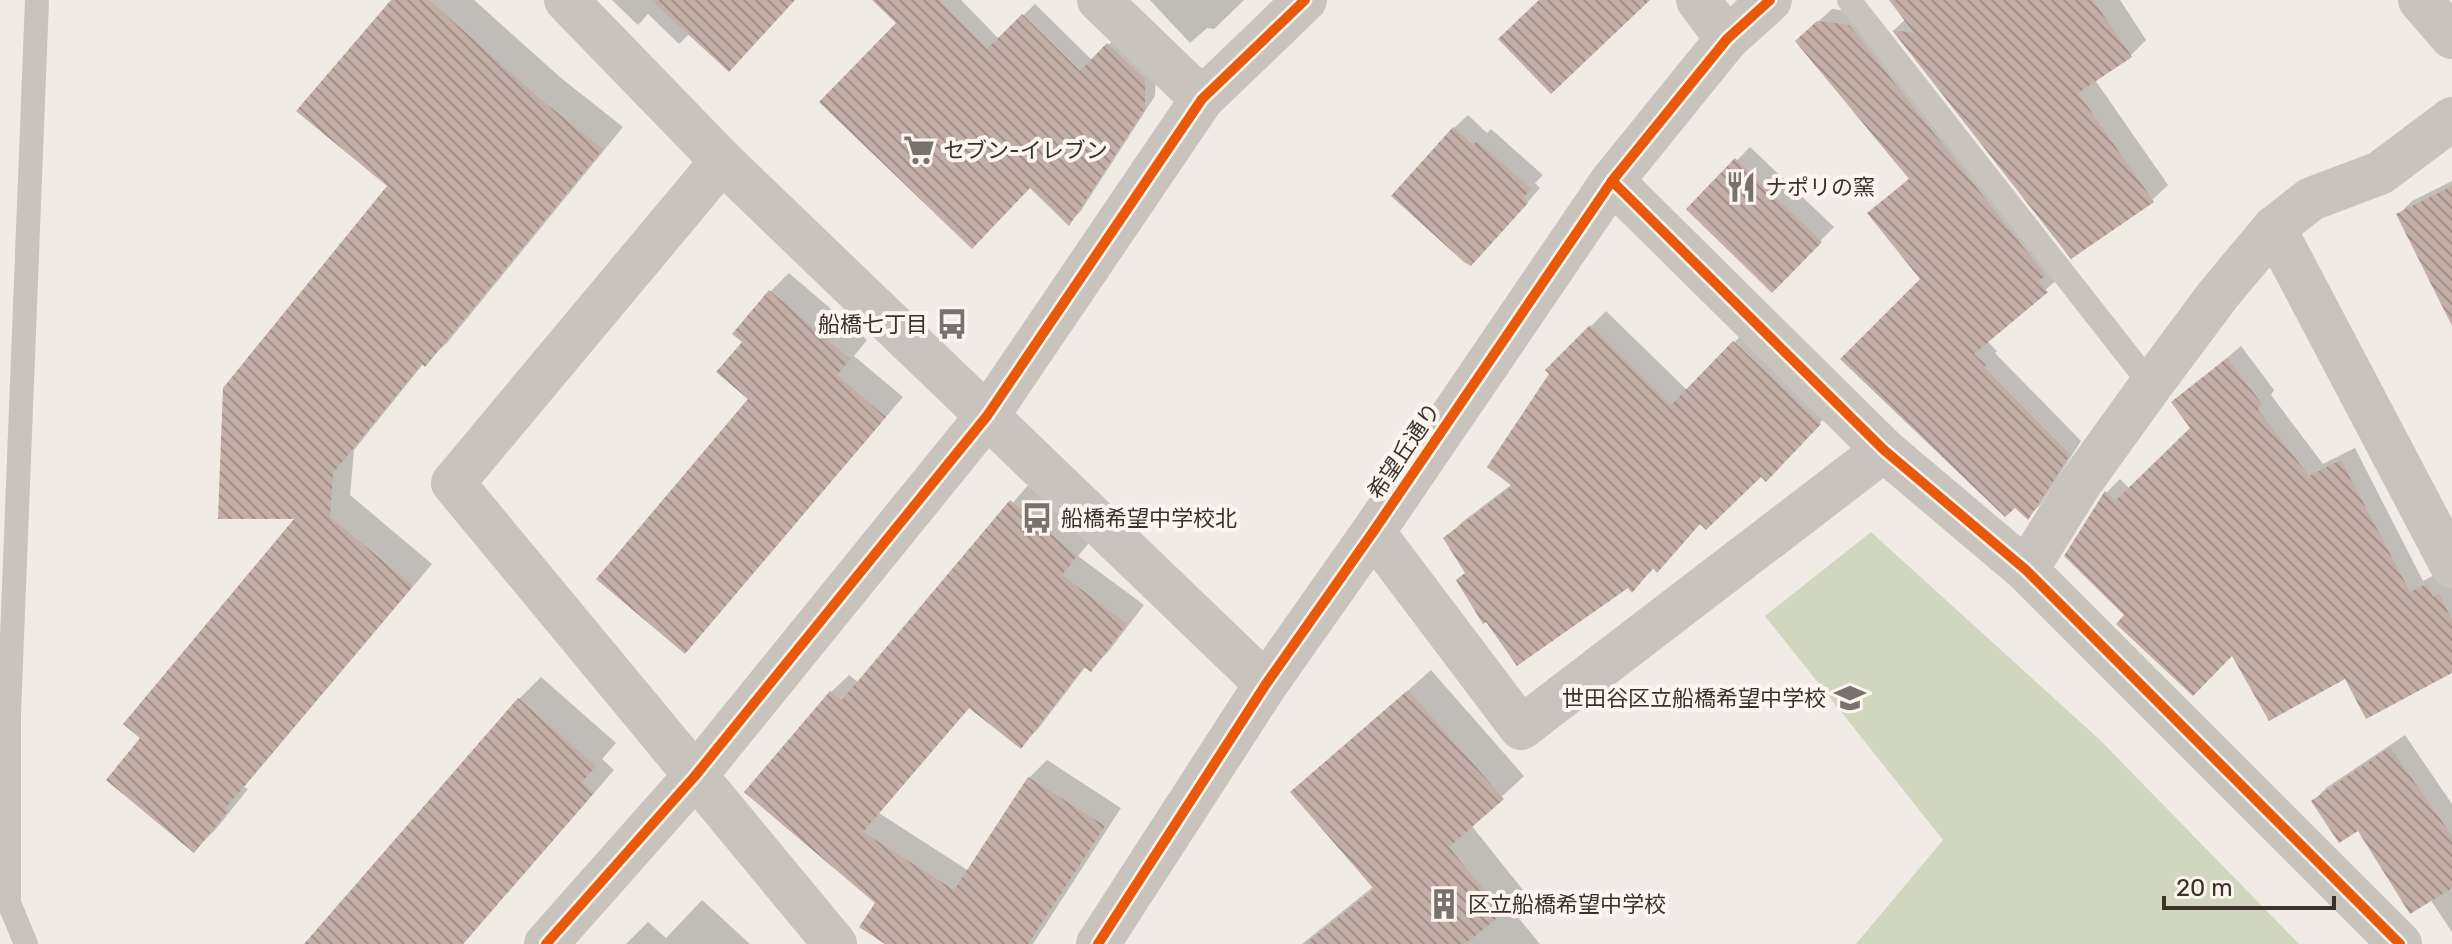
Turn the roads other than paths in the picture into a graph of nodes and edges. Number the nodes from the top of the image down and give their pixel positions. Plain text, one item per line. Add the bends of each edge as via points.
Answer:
1 (37, 0) edge
2 (566, 0) edge
3 (1099, 0) edge
4 (1305, 0) edge
5 (1698, 0) edge
6 (1770, 0) edge
7 (1849, 0) edge
8 (2420, 0) edge
9 (2452, 37) edge
10 (1727, 39) junction
11 (1202, 99) junction
12 (2452, 119) edge
13 (722, 161) junction
14 (1612, 181) junction
15 (2274, 228) junction
16 (2151, 385) junction
17 (987, 416) junction
18 (1884, 450) junction
19 (1373, 532) junction
20 (2452, 566) edge
21 (2026, 570) junction
22 (1266, 684) junction
23 (695, 776) junction
24 (26, 944) edge
25 (546, 944) edge
26 (835, 944) edge
27 (1098, 944) edge
28 (2400, 944) edge

1 - 24 lane via 9,714 9,903
2 - 13 street
3 - 11 street
4 - 11 street
5 - 10 street
6 - 10 street, 希望丘通り
7 - 16 lane
8 - 9 street
10 - 14 street, 希望丘通り
11 - 17 street
12 - 15 street via 2380,173 2311,199
13 - 17 street
13 - 23 street via 453,483
14 - 18 street
14 - 19 street, 希望丘通り
15 - 16 street
15 - 20 street
16 - 21 street
17 - 22 street
17 - 23 street
18 - 19 street via 1521,728
18 - 21 street
19 - 22 street, 希望丘通り
21 - 28 street
22 - 27 street, 希望丘通り
23 - 25 street
23 - 26 street

